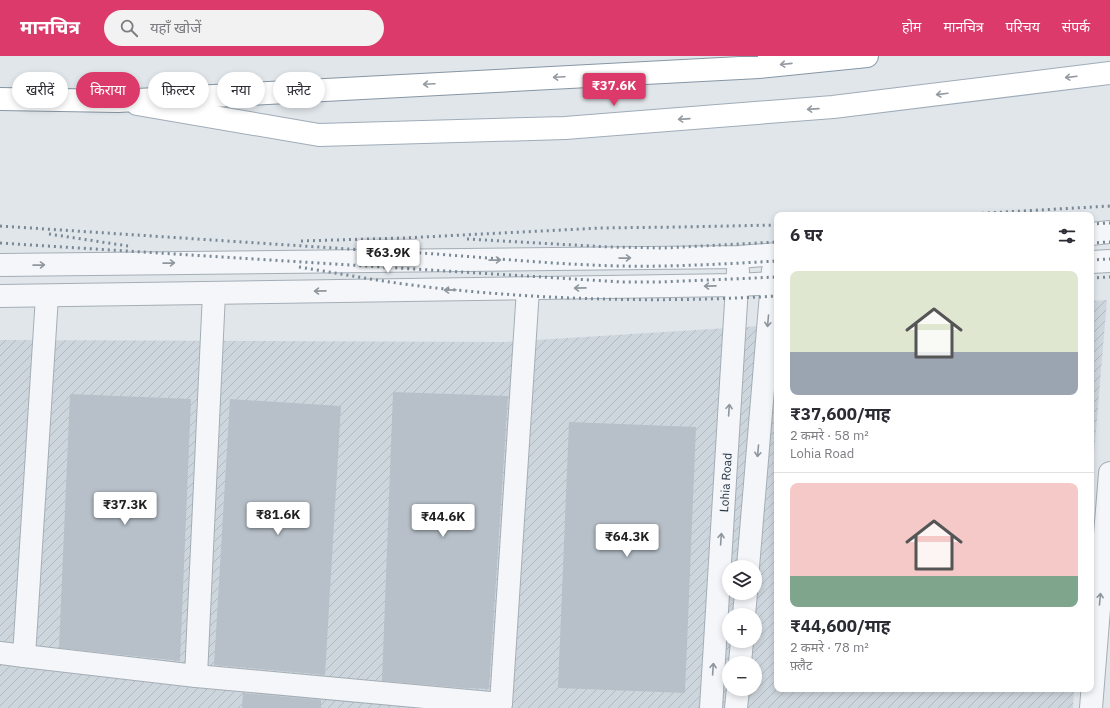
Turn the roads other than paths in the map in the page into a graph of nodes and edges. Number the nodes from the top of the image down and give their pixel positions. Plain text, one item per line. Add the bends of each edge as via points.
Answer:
1 (867, 56) edge
2 (1110, 73) edge
3 (0, 99) edge
4 (76, 100) edge
5 (140, 100) edge
6 (140, 105) edge
7 (1110, 232) edge
8 (1094, 234) edge
9 (774, 254) edge
10 (739, 257) junction
11 (1110, 260) edge
12 (1094, 262) edge
13 (0, 265) edge
14 (774, 283) edge
15 (736, 285) junction
16 (528, 288) junction
17 (214, 293) junction
18 (0, 296) edge
19 (47, 296) junction
20 (769, 419) edge
21 (1110, 473) edge
22 (749, 560) edge
23 (0, 653) edge
24 (24, 656) junction
25 (1094, 671) edge
26 (196, 676) junction
27 (1092, 692) edge
28 (737, 696) edge
29 (710, 708) edge
30 (736, 708) edge
31 (1091, 708) edge

1 -> 5 main road via 759,67
2 -> 6 main road via 833,107 565,128 319,135
3 - 4 main road
7 - 8 street
9 - 10 street
13 -> 10 street
10 - 15 street, Lohia Road
11 - 12 street
14 - 15 street
14 -> 20 street
15 -> 16 street
29 -> 15 street, Lohia Road
16 -> 17 street
16 - 26 street via 501,704
17 - 19 street
17 - 26 street
18 - 19 street
19 - 24 street
20 -> 22 street
25 -> 21 street
23 - 24 street
24 - 26 street
31 -> 27 street
28 - 30 street

